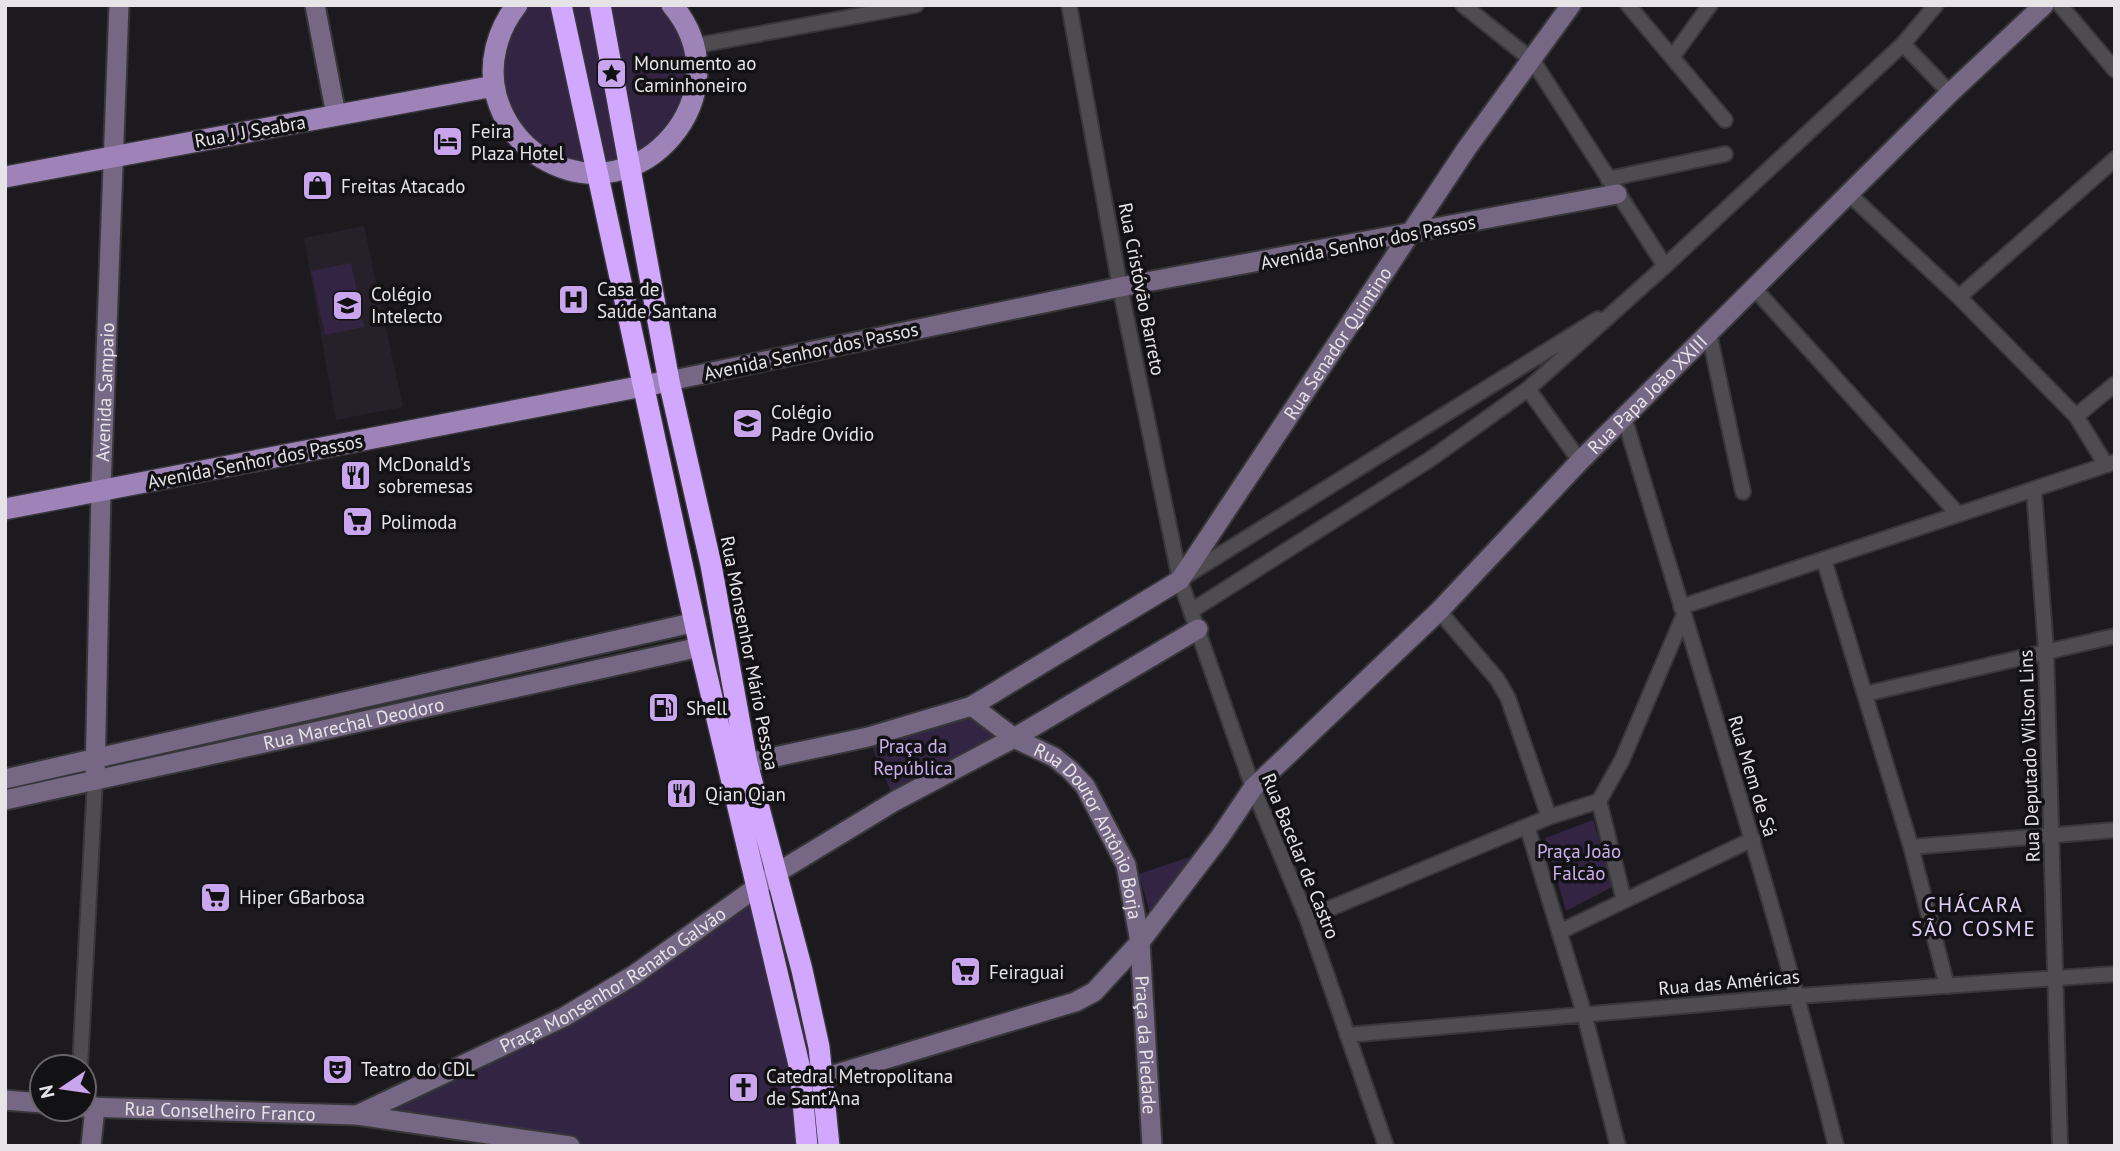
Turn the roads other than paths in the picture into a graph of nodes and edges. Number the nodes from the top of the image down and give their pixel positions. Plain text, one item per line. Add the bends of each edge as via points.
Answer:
1 (119, 5) edge
2 (315, 5) edge
3 (517, 5) edge
4 (561, 5) edge
5 (600, 5) edge
6 (672, 5) edge
7 (916, 5) edge
8 (1069, 5) edge
9 (1462, 5) edge
10 (1571, 5) edge
11 (1628, 5) edge
12 (1710, 5) edge
13 (1936, 5) edge
14 (2044, 5) edge
15 (2060, 5) edge
16 (864, 10) edge
17 (1903, 44) junction
18 (694, 46) junction
19 (1673, 56) junction
20 (1533, 61) junction
21 (2115, 70) edge
22 (494, 86) junction
23 (1950, 93) junction
24 (336, 115) junction
25 (1725, 120) dead end
26 (1724, 154) dead end
27 (112, 156) junction
28 (2115, 159) edge
29 (628, 168) junction
30 (597, 173) junction
31 (5, 177) edge
32 (1613, 186) junction
33 (1849, 194) junction
34 (1412, 234) junction
35 (1665, 266) junction
36 (1120, 287) junction
37 (1754, 288) junction
38 (1959, 297) junction
39 (1627, 301) junction
40 (1709, 333) junction
41 (669, 381) junction
42 (2115, 384) edge
43 (645, 386) junction
44 (1528, 388) junction
45 (2076, 415) junction
46 (1625, 420) junction
47 (1580, 461) junction
48 (2110, 464) edge
49 (101, 489) junction
50 (2034, 491) junction
51 (1743, 492) dead end
52 (5, 509) edge
53 (1957, 513) junction
54 (679, 537) junction
55 (1824, 560) junction
56 (1180, 580) junction
57 (1439, 611) junction
58 (1682, 612) junction
59 (1194, 620) junction
60 (696, 622) junction
61 (2115, 636) edge
62 (701, 647) junction
63 (2046, 650) junction
64 (1865, 694) junction
65 (972, 706) junction
66 (1014, 738) junction
67 (98, 759) junction
68 (747, 763) junction
69 (5, 779) edge
70 (96, 780) junction
71 (1253, 788) junction
72 (5, 800) edge
73 (1599, 801) junction
74 (1549, 817) junction
75 (1527, 826) junction
76 (2115, 830) edge
77 (2051, 835) junction
78 (1753, 839) junction
79 (1911, 847) junction
80 (775, 874) junction
81 (756, 890) junction
82 (1624, 900) junction
83 (1307, 918) junction
84 (1559, 932) junction
85 (1140, 942) junction
86 (2115, 974) edge
87 (2055, 979) junction
88 (1947, 986) junction
89 (1798, 996) junction
90 (1584, 1013) junction
91 (1348, 1035) junction
92 (81, 1053) edge
93 (823, 1078) junction
94 (5, 1100) edge
95 (28, 1102) edge
96 (98, 1107) edge
97 (357, 1115) junction
98 (90, 1123) edge
99 (91, 1146) edge
100 (570, 1146) edge
101 (807, 1146) edge
102 (829, 1146) edge
103 (1152, 1146) edge
104 (1386, 1146) edge
105 (1618, 1146) edge
106 (1836, 1146) edge
107 (2060, 1146) edge

1 - 27 street, Avenida Sampaio
2 - 24 street
3 - 22 main road via 499,37 493,61
4 - 30 highway
5 - 29 highway, Rua Monsenhor Mário Pessoa
6 - 18 main road
7 - 16 street
8 - 36 street, Rua Cristóvão Barreto
9 - 20 street
10 - 20 street, Rua Senador Quintino
11 - 19 street
12 - 19 street
13 - 17 street
14 - 23 street, Rua Papa João XXIII
15 - 21 street
16 - 18 street
17 - 23 street
17 - 35 street
18 - 29 main road via 697,70 687,115 660,150
19 - 25 street
20 - 32 street
20 - 34 street, Rua Senador Quintino via 1467,148
22 - 24 main road, Rua J J Seabra
22 - 30 main road via 508,124 534,152 572,171
23 - 33 street, Rua Papa João XXIII
24 - 27 main road, Rua J J Seabra
26 - 32 street
27 - 31 main road, Rua J J Seabra
27 - 49 street, Avenida Sampaio
28 - 38 street
29 - 30 main road
29 - 41 highway, Rua Monsenhor Mário Pessoa
30 - 43 highway
32 - 34 street, Avenida Senhor dos Passos
32 - 35 street
33 - 37 street, Rua Papa João XXIII
33 - 38 street
34 - 36 street, Avenida Senhor dos Passos
34 - 56 street, Rua Senador Quintino
35 - 39 street
36 - 41 street, Avenida Senhor dos Passos
36 - 56 street, Rua Cristóvão Barreto
37 - 40 street, Rua Papa João XXIII
37 - 53 street
38 - 45 street
39 - 44 street
39 - 56 street
40 - 46 street, Rua Papa João XXIII
40 - 51 street
41 - 43 main road, Avenida Senhor dos Passos
41 - 68 highway, Rua Monsenhor Mário Pessoa via 711,565
42 - 45 street
43 - 49 main road, Avenida Senhor dos Passos
43 - 54 highway
44 - 47 street
44 - 59 street
45 - 48 street
46 - 47 street, Rua Papa João XXIII
46 - 58 street, Rua Mem de Sá
47 - 57 street, Rua Papa João XXIII
48 - 50 street
49 - 52 main road, Avenida Senhor dos Passos
49 - 67 street, Avenida Sampaio
50 - 53 street
50 - 63 street, Rua Deputado Wilson Lins
53 - 55 street
54 - 60 highway
54 - 68 highway via 696,570 729,727
55 - 58 street
55 - 64 street
56 - 59 street, Rua Bacelar de Castro
56 - 65 street
57 - 71 street, Rua Papa João XXIII
57 - 74 street via 1508,698
58 - 73 street via 1622,760
58 - 78 street, Rua Mem de Sá
59 - 66 street
59 - 71 street, Rua Bacelar de Castro
60 - 62 highway
60 - 67 street, Rua Marechal Deodoro
61 - 63 street
62 - 70 street, Rua Marechal Deodoro
62 - 81 highway
63 - 64 street
63 - 77 street, Rua Deputado Wilson Lins
64 - 79 street
65 - 66 street, Rua Doutor Antônio Borja
65 - 68 street via 868,737
66 - 80 street via 895,801
66 - 85 street, Rua Doutor Antônio Borja via 1054,757 1085,786 1126,865
67 - 69 street, Rua Marechal Deodoro
67 - 70 street, Avenida Sampaio
68 - 80 highway, Rua Monsenhor Mário Pessoa
70 - 72 street, Rua Marechal Deodoro
70 - 92 street
71 - 83 street, Rua Bacelar de Castro
71 - 85 street, Rua Papa João XXIII
73 - 74 street
73 - 82 street
74 - 75 street
75 - 83 street
75 - 84 street
76 - 77 street
77 - 79 street
77 - 87 street, Rua Deputado Wilson Lins
78 - 82 street
78 - 89 street, Rua Mem de Sá
79 - 88 street
80 - 81 street
80 - 93 highway, Rua Monsenhor Mário Pessoa via 802,970
81 - 97 street, Praça Monsenhor Renato Galvão via 634,975 564,1017
81 - 101 highway via 800,1069
82 - 84 street
83 - 91 street, Rua Bacelar de Castro
84 - 90 street
85 - 93 street, Rua Papa João XXIII via 1085,999
85 - 103 street, Praça da Piedade
86 - 87 street, Rua das Américas
87 - 88 street, Rua das Américas
87 - 107 street, Rua Deputado Wilson Lins
88 - 89 street, Rua das Américas
89 - 90 street, Rua das Américas
89 - 106 street, Rua Mem de Sá
90 - 91 street, Rua das Américas
90 - 105 street
91 - 104 street, Rua Bacelar de Castro
93 - 102 highway, Rua Monsenhor Mário Pessoa
94 - 95 street
96 - 97 street, Rua Conselheiro Franco
97 - 100 street
98 - 99 street

